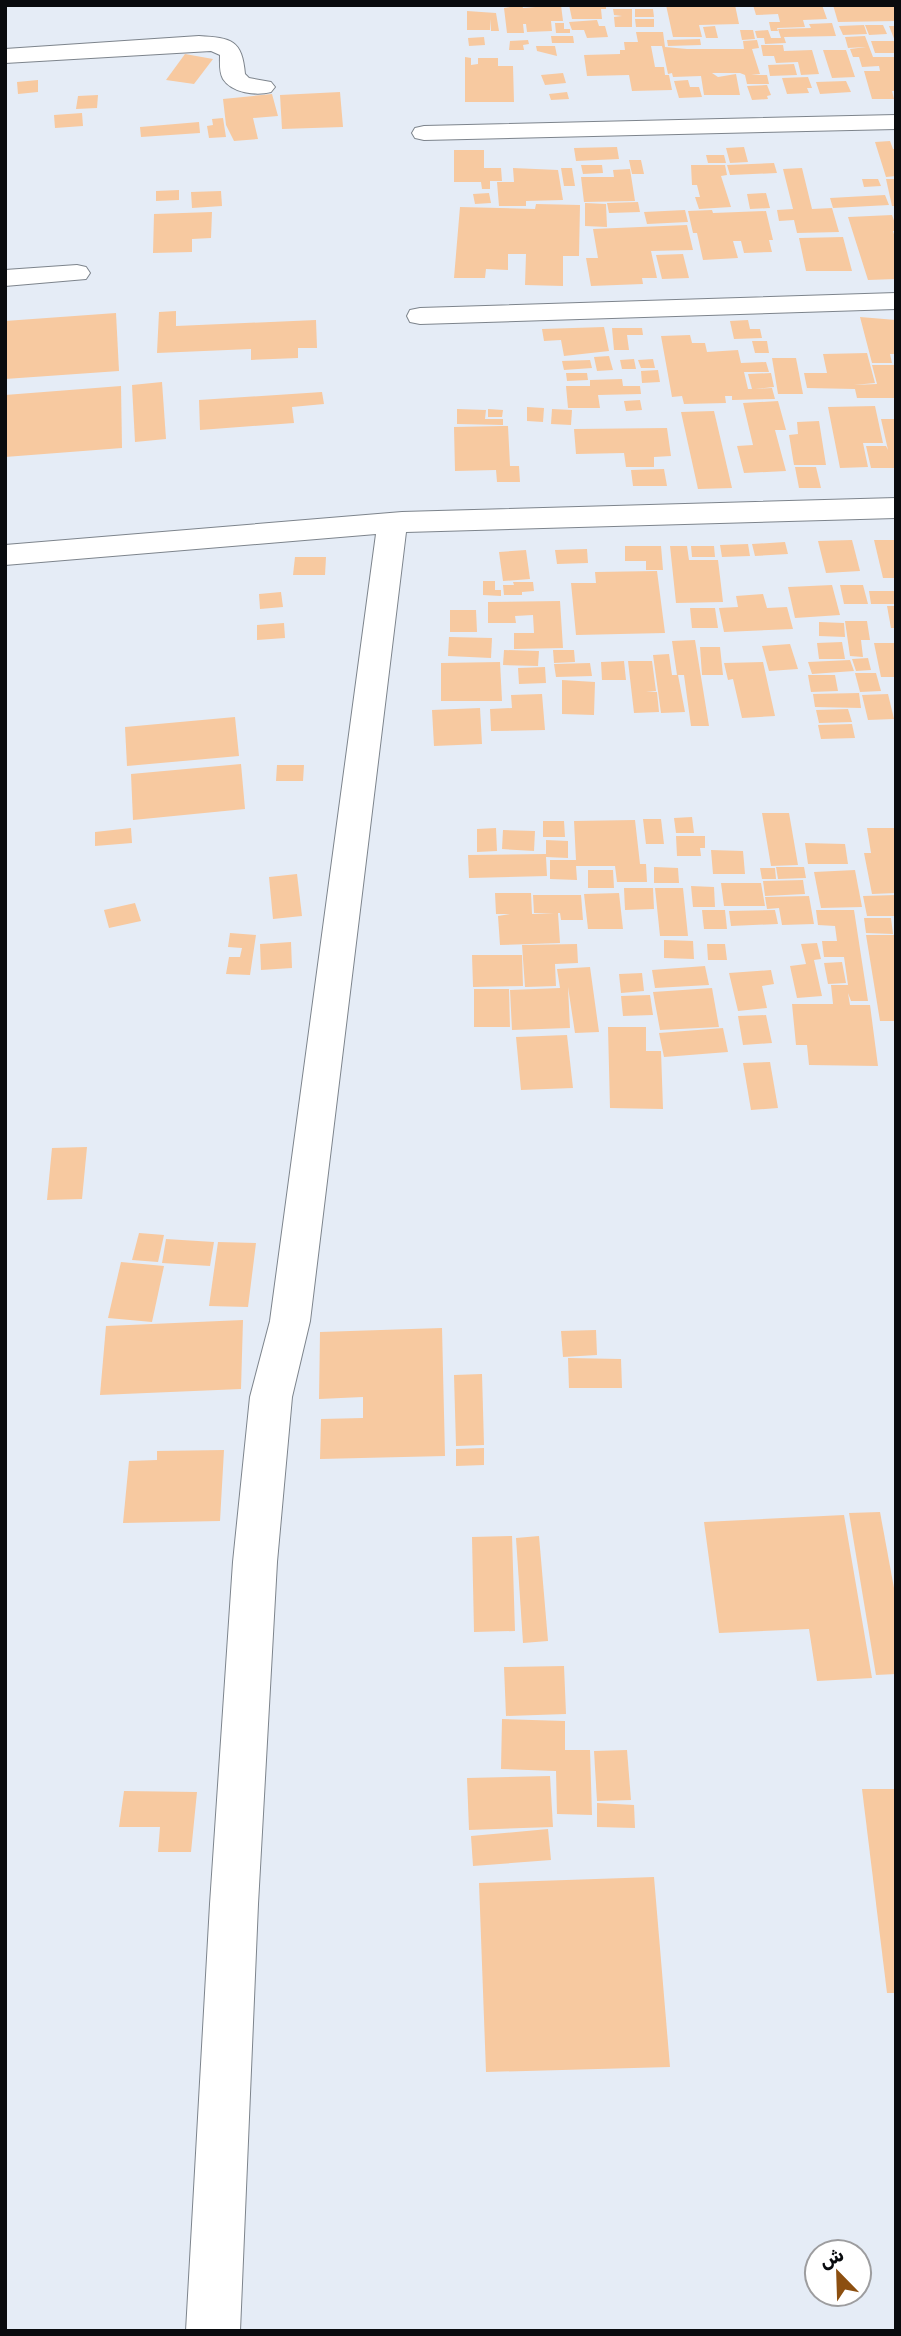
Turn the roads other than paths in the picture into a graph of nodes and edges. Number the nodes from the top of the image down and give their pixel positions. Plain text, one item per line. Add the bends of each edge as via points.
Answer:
1 (5, 56) edge
2 (263, 87) dead end
3 (896, 122) edge
4 (424, 133) dead end
5 (77, 273) dead end
6 (5, 278) edge
7 (896, 301) edge
8 (421, 316) dead end
9 (896, 508) edge
10 (392, 523) junction
11 (5, 555) edge
12 (213, 2331) edge

1 - 2 street via 216,44 231,52 233,76 242,84
3 - 4 street
5 - 6 street
7 - 8 street
9 - 10 street
10 - 11 street
10 - 12 street via 290,1321 269,1411 237,1849

